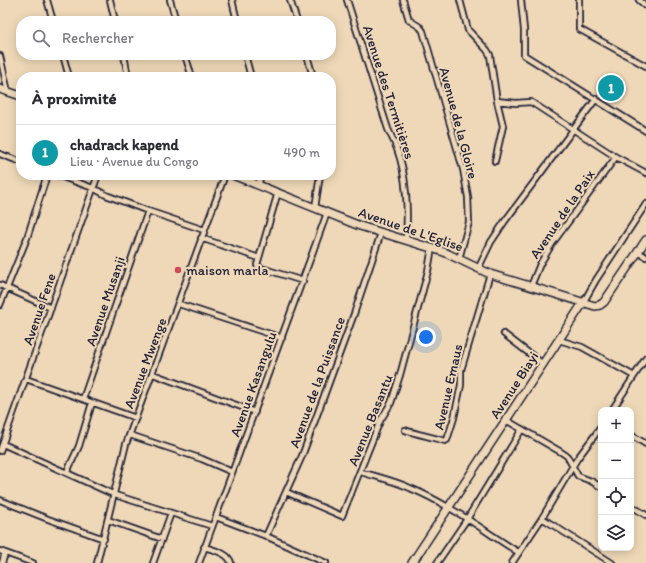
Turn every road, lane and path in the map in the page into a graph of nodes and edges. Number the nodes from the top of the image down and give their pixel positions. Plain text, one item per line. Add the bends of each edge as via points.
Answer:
1 (47, 0) edge
2 (110, 0) edge
3 (170, 0) edge
4 (232, 0) edge
5 (290, 0) edge
6 (347, 0) edge
7 (403, 0) edge
8 (460, 0) edge
9 (521, 0) edge
10 (579, 0) edge
11 (639, 0) edge
12 (646, 6) edge
13 (52, 16) edge
14 (114, 16) edge
15 (175, 16) edge
16 (236, 16) edge
17 (295, 16) edge
18 (0, 56) edge
19 (64, 60) edge
20 (125, 60) edge
21 (187, 60) edge
22 (246, 60) edge
23 (308, 60) edge
24 (646, 66) edge
25 (68, 72) edge
26 (127, 72) edge
27 (190, 72) edge
28 (250, 72) edge
29 (312, 72) edge
30 (0, 89) edge
31 (8, 92) junction
32 (16, 94) edge
33 (596, 99) junction
34 (497, 101) junction
35 (573, 130) junction
36 (646, 132) edge
37 (0, 154) edge
38 (616, 157) junction
39 (16, 160) edge
40 (496, 161) dead end
41 (646, 173) edge
42 (45, 180) edge
43 (71, 180) edge
44 (96, 180) edge
45 (223, 180) edge
46 (246, 180) edge
47 (260, 180) edge
48 (319, 180) edge
49 (259, 185) junction
50 (93, 188) junction
51 (278, 192) junction
52 (646, 204) edge
53 (315, 208) junction
54 (148, 211) junction
55 (327, 213) junction
56 (204, 230) junction
57 (381, 233) junction
58 (201, 238) junction
59 (406, 240) junction
60 (646, 240) edge
61 (432, 247) junction
62 (638, 252) junction
63 (646, 257) edge
64 (259, 258) junction
65 (459, 259) junction
66 (478, 269) junction
67 (490, 274) junction
68 (303, 281) junction
69 (0, 285) edge
70 (530, 286) junction
71 (8, 288) junction
72 (583, 303) junction
73 (179, 304) junction
74 (0, 305) edge
75 (51, 308) junction
76 (504, 334) dead end
77 (282, 338) junction
78 (559, 340) junction
79 (646, 358) edge
80 (543, 364) junction
81 (644, 367) edge
82 (153, 374) junction
83 (634, 376) junction
84 (26, 379) junction
85 (83, 399) junction
86 (92, 403) junction
87 (614, 407) edge
88 (255, 412) junction
89 (136, 418) junction
90 (506, 420) junction
91 (522, 429) junction
92 (405, 430) dead end
93 (598, 431) edge
94 (130, 435) junction
95 (634, 436) edge
96 (3, 444) junction
97 (646, 444) edge
98 (0, 450) edge
99 (572, 466) junction
100 (67, 472) junction
101 (232, 472) junction
102 (361, 472) junction
103 (598, 486) edge
104 (286, 492) junction
105 (115, 495) junction
106 (0, 500) edge
107 (449, 507) junction
108 (634, 508) edge
109 (171, 513) junction
110 (646, 516) edge
111 (216, 517) junction
112 (542, 518) junction
113 (467, 519) junction
114 (108, 520) junction
115 (212, 526) junction
116 (266, 536) junction
117 (104, 539) junction
118 (162, 539) junction
119 (204, 547) junction
120 (0, 551) edge
121 (518, 552) junction
122 (5, 553) junction
123 (2, 563) edge
124 (33, 563) edge
125 (97, 563) edge
126 (153, 563) edge
127 (199, 563) edge
128 (231, 563) edge
129 (326, 563) edge
130 (412, 563) edge
131 (437, 563) edge
132 (512, 563) edge
133 (612, 563) edge

1 - 13 street
2 - 14 street
3 - 15 street
4 - 16 street
5 - 17 street
6 - 59 street, Avenue des Termitières via 401,164 408,218
7 - 65 street, Avenue de la Gloire via 409,20 423,31 463,169 469,222
8 - 34 street via 468,30 490,55
9 - 33 street via 524,55
10 - 24 street via 579,29
11 - 12 street
18 - 31 street
19 - 25 street
20 - 26 street
21 - 27 street
22 - 28 street
23 - 29 street
30 - 31 street
31 - 32 street
33 - 35 street
33 - 36 street
34 - 35 street via 531,102
34 - 40 street via 503,126
35 - 38 street
35 - 66 street via 505,221
37 - 39 street
38 - 41 street
38 - 70 street, Avenue de la Paix via 552,244
42 - 71 street
43 - 50 street
44 - 50 street, Avenue Fene
45 - 56 street, Avenue Mwenge
46 - 49 street, Avenue de L'Eglise
47 - 49 street
48 - 53 street
49 - 51 street, Avenue de L'Eglise
50 - 54 street
50 - 75 street, Avenue Fene
51 - 53 street, Avenue de L'Eglise
51 - 64 street
52 - 72 street
53 - 55 street, Avenue de L'Eglise
54 - 56 street
54 - 85 street, Avenue Musanji
55 - 57 street, Avenue de L'Eglise
55 - 68 street, Avenue Kasangulu
56 - 58 street, Avenue Mwenge
57 - 59 street, Avenue de L'Eglise
57 - 104 street, Avenue de la Puissance via 302,456
58 - 64 street
58 - 73 street, Avenue Mwenge
59 - 61 street, Avenue de L'Eglise
60 - 62 street
61 - 65 street, Avenue de L'Eglise
61 - 102 street, Avenue Basantu via 400,375 391,403 380,421
62 - 63 street
62 - 72 street via 602,304 595,306
64 - 68 street via 258,267
65 - 66 street, Avenue de L'Eglise
66 - 67 street, Avenue de L'Eglise
67 - 70 street, Avenue de L'Eglise
67 - 92 street, Avenue Emaus via 461,370 461,385 447,440
68 - 77 street, Avenue Kasangulu
69 - 71 street
70 - 72 street, Avenue de L'Eglise
71 - 74 street
71 - 75 street
72 - 78 street, Avenue Biayi
73 - 77 street
73 - 82 street, Avenue Mwenge
75 - 84 street, Avenue Fene
76 - 80 street
77 - 88 street, Avenue Kasangulu
78 - 80 street, Avenue Biayi
78 - 83 street via 582,347
79 - 81 street
80 - 90 street, Avenue Biayi
81 - 83 street
82 - 88 street
82 - 89 street, Avenue Mwenge
83 - 87 street
84 - 85 street
84 - 96 street, Avenue Fene
85 - 86 street
86 - 89 street
86 - 100 street via 79,446
88 - 101 street, Avenue Kasangulu
89 - 94 street, Avenue Mwenge
90 - 91 street
90 - 107 street, Avenue Biayi
91 - 99 street via 567,456
91 - 113 street
93 - 99 street
94 - 101 street
94 - 105 street, Avenue Mwenge
95 - 97 street
96 - 98 street, Avenue Fene
96 - 100 street
99 - 103 street via 578,476
99 - 112 street
100 - 105 street
101 - 111 street, Avenue Kasangulu
102 - 104 street, Avenue Basantu via 342,517
102 - 107 street via 409,487
104 - 116 street, Avenue de la Puissance
105 - 109 street
105 - 114 street, Avenue Mwenge
106 - 117 street
107 - 113 street
107 - 130 street, Avenue Biayi
108 - 110 street
109 - 115 street
109 - 118 street
111 - 115 street, Avenue Kasangulu
111 - 116 street
112 - 121 street
112 - 133 street
113 - 121 street
113 - 131 street
114 - 117 street, Avenue Mwenge
114 - 118 street
115 - 119 street, Avenue Kasangulu
116 - 129 street
117 - 125 street, Avenue Mwenge
118 - 126 street
119 - 127 street, Avenue Kasangulu
119 - 128 street via 230,558
120 - 122 street
121 - 132 street
122 - 123 street
122 - 124 street

